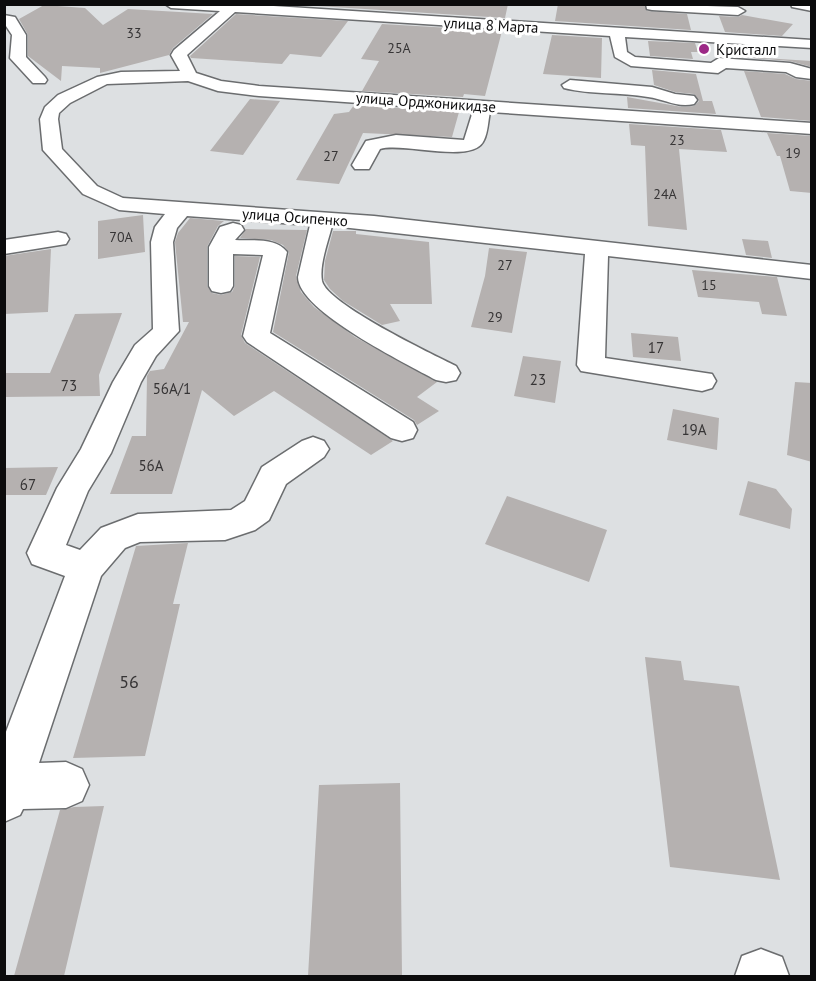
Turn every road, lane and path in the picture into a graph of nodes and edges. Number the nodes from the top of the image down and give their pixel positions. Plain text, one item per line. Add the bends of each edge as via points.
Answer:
1 (171, 4) edge
2 (797, 4) edge
3 (652, 5) edge
4 (234, 6) edge
5 (812, 7) edge
6 (738, 11) dead end
7 (4, 19) edge
8 (617, 32) junction
9 (656, 34) junction
10 (717, 38) junction
11 (12, 40) edge
12 (778, 42) junction
13 (812, 44) edge
14 (718, 66) junction
15 (790, 68) junction
16 (812, 74) edge
17 (190, 76) junction
18 (39, 80) dead end
19 (570, 85) dead end
20 (688, 100) junction
21 (483, 105) junction
22 (51, 111) joint
23 (689, 120) junction
24 (812, 129) edge
25 (362, 165) dead end
26 (181, 209) junction
27 (251, 214) junction
28 (323, 219) junction
29 (58, 239) dead end
30 (4, 247) edge
31 (221, 247) junction
32 (597, 248) junction
33 (812, 272) edge
34 (221, 286) dead end
35 (446, 373) dead end
36 (702, 381) dead end
37 (402, 430) dead end
38 (313, 449) dead end
39 (86, 568) junction
40 (66, 785) dead end
41 (7, 793) edge

1 - 4 street, улица 8 Марта
2 - 5 street
3 - 6 street
3 - 9 street
4 - 8 street, улица 8 Марта via 410,24
4 - 17 street via 182,50 179,55
7 - 11 street via 19,34
8 - 9 street, улица 8 Марта
8 - 14 street via 613,50 631,61
9 - 10 street, улица 8 Марта
10 - 12 street, улица 8 Марта
10 - 14 street
11 - 18 street via 18,58
12 - 13 street, улица 8 Марта
12 - 15 street
14 - 15 street
14 - 20 street via 714,81
15 - 16 street
17 - 21 street, улица Орджоникидзе via 218,86 259,91
17 - 22 street, улица Орджоникидзе via 112,77 77,92
19 - 20 street via 652,92
20 - 23 street via 685,105
21 - 23 street, улица Орджоникидзе
21 - 25 street via 475,140 470,145 378,142
22 - 26 street, улица Осипенко via 53,150 90,190 119,204
23 - 24 street, улица Орджоникидзе
26 - 27 street, улица Осипенко
26 - 39 street via 166,227 162,242 166,331 145,351 127,382 45,553
27 - 28 street, улица Осипенко
27 - 31 street via 245,226 228,232
28 - 32 street, улица Осипенко
28 - 35 street via 309,281 314,292 368,332
29 - 30 street
31 - 34 street
31 - 37 street via 268,248 275,252 255,336
32 - 33 street, улица Осипенко
32 - 36 street via 591,365
38 - 39 street via 273,476 257,510 243,520 225,526 138,528 113,538
39 - 41 street
40 - 41 street

